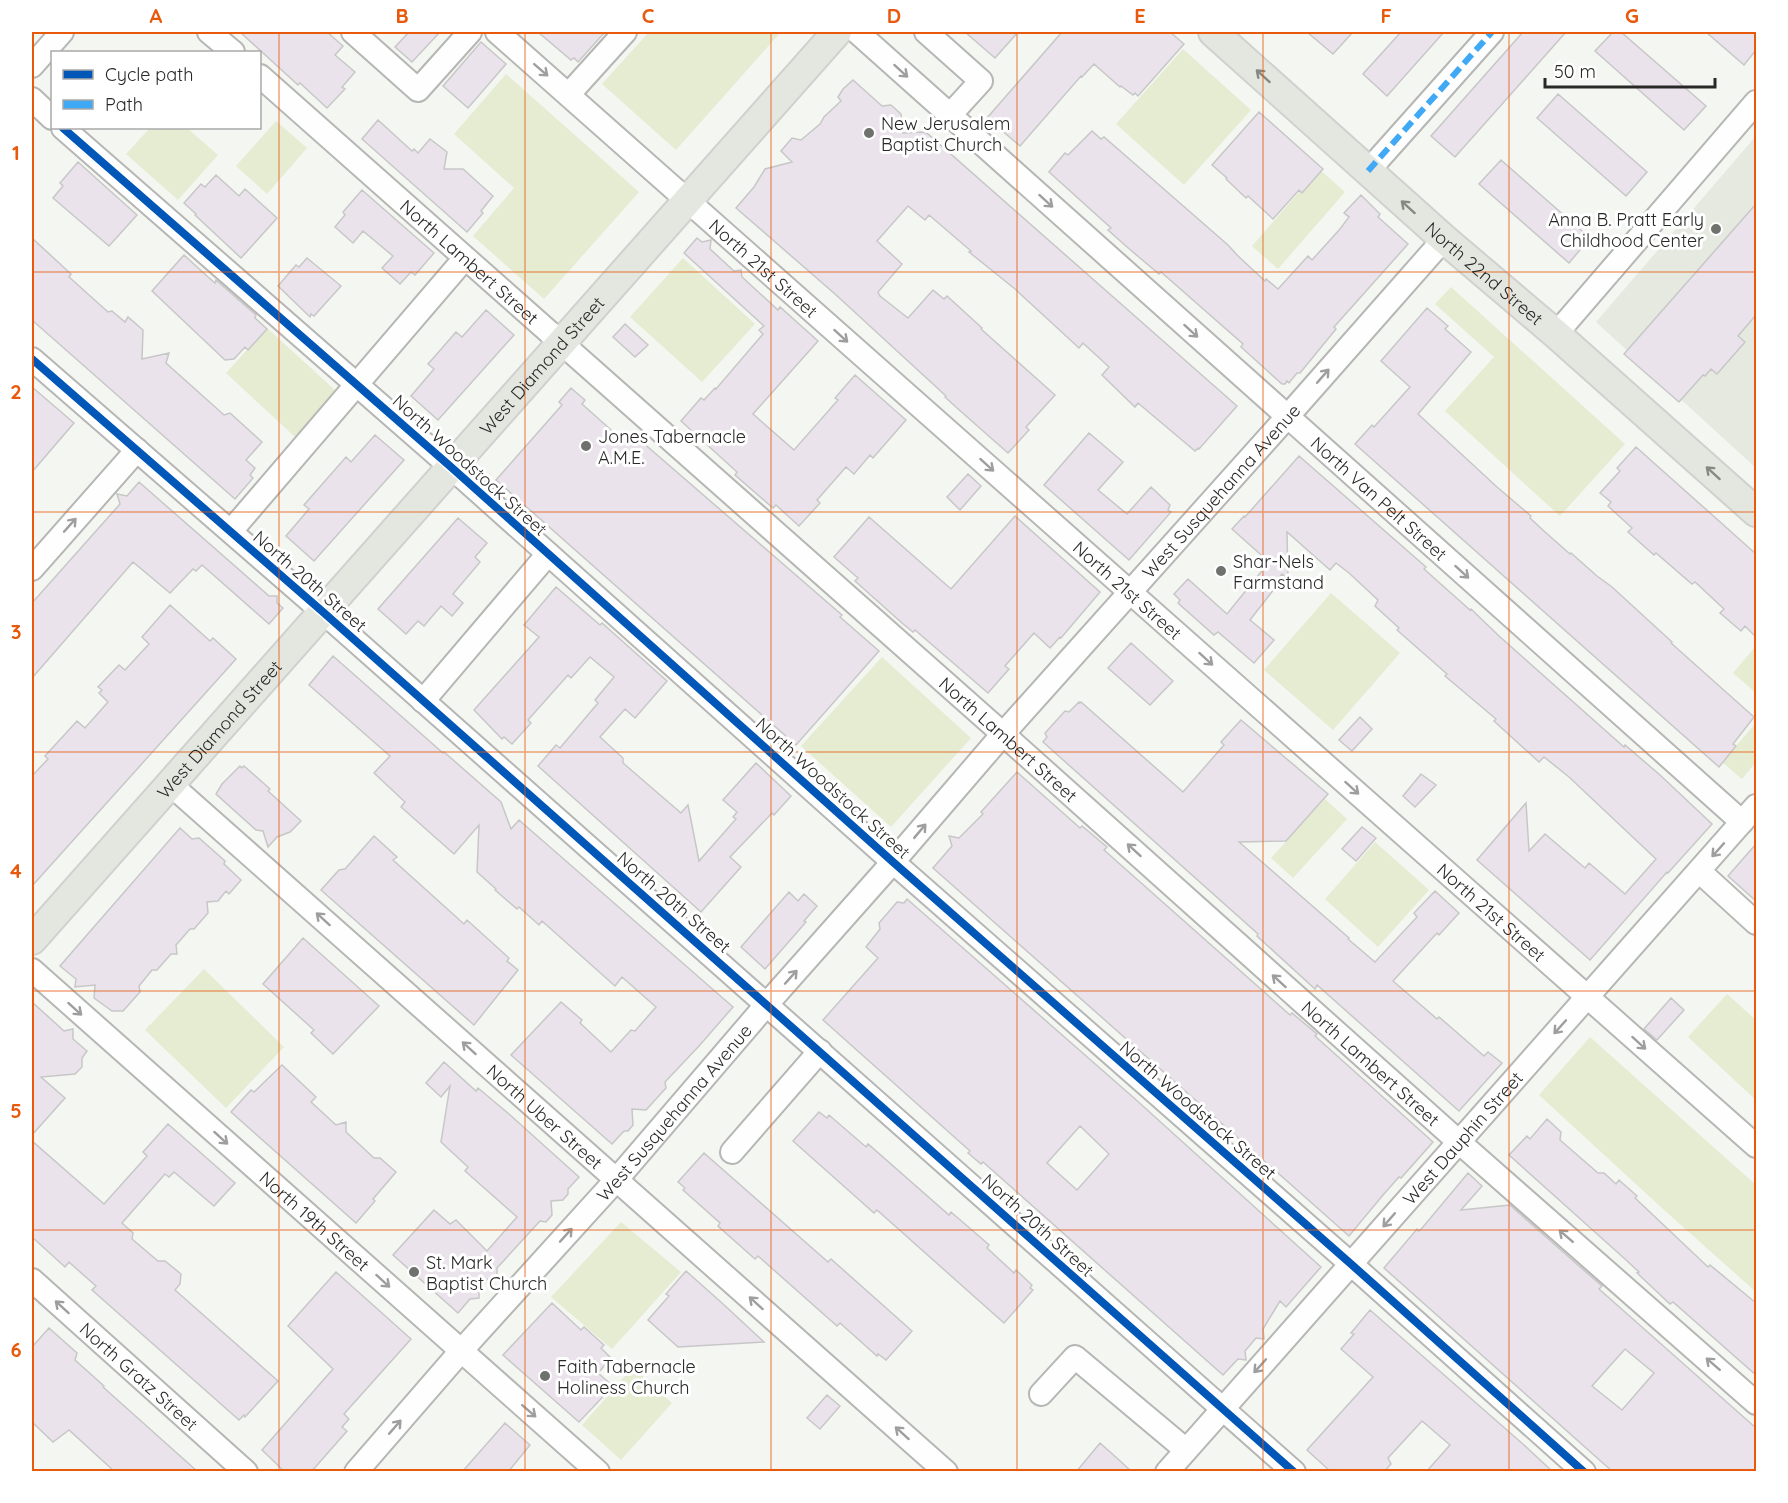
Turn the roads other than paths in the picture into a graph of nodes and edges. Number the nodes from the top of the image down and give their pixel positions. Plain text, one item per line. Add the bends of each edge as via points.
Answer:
1 (62, 32) edge
2 (209, 32) edge
3 (352, 32) edge
4 (470, 32) edge
5 (497, 32) edge
6 (625, 32) edge
7 (837, 32) edge
8 (857, 32) edge
9 (926, 32) edge
10 (1213, 32) edge
11 (1492, 32) edge
12 (232, 51) edge
13 (32, 66) edge
14 (261, 77) edge
15 (569, 94) junction
16 (32, 99) edge
17 (1756, 102) edge
18 (950, 115) junction
19 (51, 117) edge
20 (64, 129) edge
21 (1368, 171) junction
22 (687, 200) junction
23 (1444, 239) junction
24 (465, 258) junction
25 (1556, 334) junction
26 (561, 343) junction
27 (32, 359) edge
28 (356, 384) junction
29 (1287, 417) junction
30 (138, 450) junction
31 (451, 467) junction
32 (1756, 512) edge
33 (231, 531) junction
34 (548, 554) junction
35 (32, 569) edge
36 (1131, 592) junction
37 (323, 612) junction
38 (423, 701) junction
39 (1003, 734) junction
40 (170, 784) junction
41 (1749, 814) edge
42 (893, 862) junction
43 (1699, 871) junction
44 (1756, 923) edge
45 (32, 940) edge
46 (32, 970) edge
47 (1588, 997) junction
48 (767, 1004) junction
49 (820, 1052) junction
50 (1459, 1142) junction
51 (1756, 1146) edge
52 (732, 1152) dead end
53 (616, 1179) junction
54 (1351, 1264) junction
55 (32, 1280) edge
56 (461, 1350) junction
57 (1041, 1394) dead end
58 (1756, 1403) edge
59 (1223, 1408) junction
60 (1186, 1450) junction
61 (246, 1472) edge
62 (356, 1472) edge
63 (598, 1472) edge
64 (946, 1472) edge
65 (1167, 1472) edge
66 (1294, 1472) edge
67 (1584, 1472) edge

1 - 13 street
2 - 12 street
3 - 4 street via 418,90
5 -> 15 street, North 21st Street
6 - 15 street
7 - 22 main road, West Diamond Street
8 -> 18 street, North Van Pelt Street
9 - 18 street via 981,81
21 -> 10 main road, North 22nd Street
11 - 21 street
14 - 24 street, North Lambert Street
15 - 22 street, North 21st Street
16 - 19 street
17 - 25 street
18 -> 29 street, North Van Pelt Street
20 - 28 street, North Woodstock Street
23 -> 21 main road, North 22nd Street
22 - 26 main road, West Diamond Street
22 -> 36 street, North 21st Street
23 - 25 main road, North 22nd Street
29 -> 23 street, West Susquehanna Avenue
24 - 26 street, North Lambert Street
24 - 28 street
32 -> 25 main road, North 22nd Street
26 - 31 main road, West Diamond Street
26 - 39 street, North Lambert Street
27 - 30 street, North 20th Street
28 - 31 street, North Woodstock Street
28 - 33 street
29 - 36 street, West Susquehanna Avenue
29 -> 41 street, North Van Pelt Street
30 - 33 street, North 20th Street
35 -> 30 street
31 - 34 street, North Woodstock Street
31 - 37 main road, West Diamond Street
33 - 37 street, North 20th Street
34 - 38 street
34 - 42 street, North Woodstock Street
36 - 39 street, West Susquehanna Avenue
36 -> 47 street, North 21st Street
37 - 38 street, North 20th Street
37 - 40 main road, West Diamond Street
38 - 48 street, North 20th Street
42 -> 39 street, West Susquehanna Avenue
50 -> 39 street, North Lambert Street
40 - 45 main road, West Diamond Street
53 -> 40 street, North Uber Street
41 -> 43 street, West Dauphin Street
48 -> 42 street, West Susquehanna Avenue
42 - 54 street, North Woodstock Street
43 - 44 street
43 - 47 street, West Dauphin Street
46 -> 56 street, North 19th Street
47 -> 50 street, West Dauphin Street
47 -> 51 street, North 21st Street
48 - 49 street, North 20th Street
48 - 53 street, West Susquehanna Avenue
49 - 52 street
49 - 59 street, North 20th Street
50 -> 54 street, West Dauphin Street
58 -> 50 street, North Lambert Street
56 -> 53 street, West Susquehanna Avenue
64 -> 53 street, North Uber Street
54 -> 59 street, West Dauphin Street
54 - 67 street, North Woodstock Street
61 -> 55 street, North Gratz Street
62 -> 56 street, West Susquehanna Avenue
56 -> 63 street, North 19th Street
57 - 60 street via 1075,1358
59 - 60 street, West Dauphin Street
59 - 66 street, North 20th Street
60 - 65 street, West Dauphin Street

